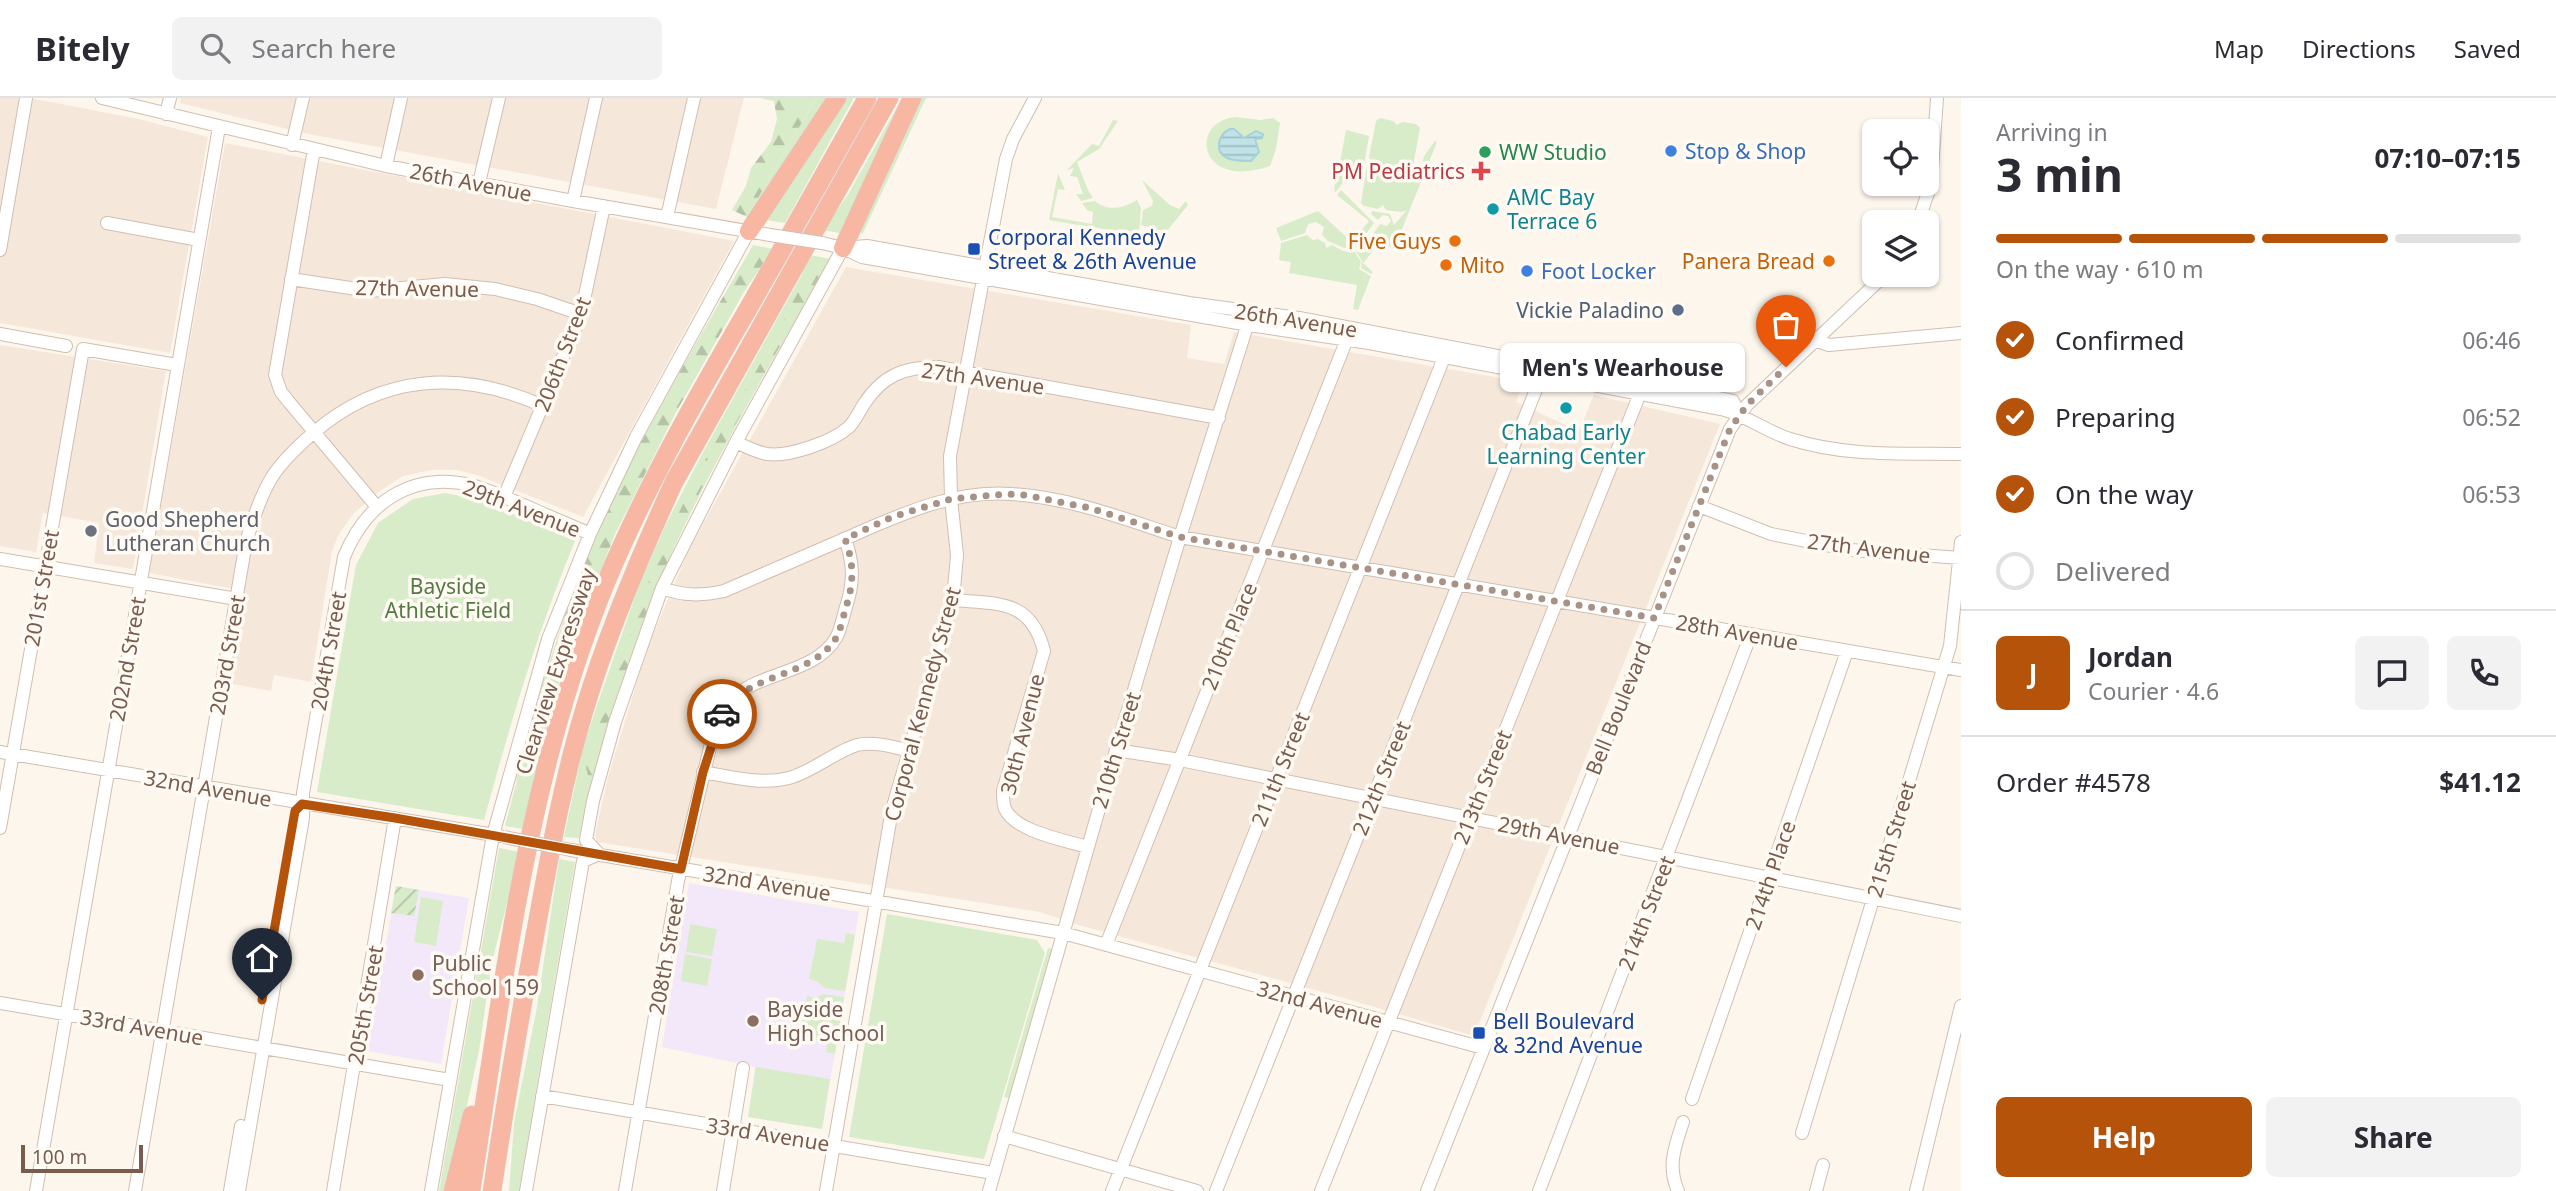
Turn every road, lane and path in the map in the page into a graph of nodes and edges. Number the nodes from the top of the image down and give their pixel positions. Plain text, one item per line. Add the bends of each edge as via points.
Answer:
1 (26, 98) edge
2 (102, 98) edge
3 (170, 98) edge
4 (303, 98) edge
5 (401, 98) edge
6 (499, 98) edge
7 (596, 98) edge
8 (694, 98) edge
9 (837, 98) edge
10 (867, 98) edge
11 (889, 98) edge
12 (912, 98) edge
13 (1035, 98) edge
14 (1937, 98) edge
15 (166, 114) junction
16 (219, 127) junction
17 (292, 145) junction
18 (314, 149) junction
19 (386, 166) junction
20 (479, 183) junction
21 (573, 201) junction
22 (604, 206) junction
23 (4, 208) edge
24 (1922, 210) edge
25 (667, 217) junction
26 (107, 223) dead end
27 (749, 231) junction
28 (200, 240) junction
29 (843, 248) junction
30 (0, 250) edge
31 (985, 272) junction
32 (291, 279) junction
33 (1872, 287) edge
34 (581, 314) junction
35 (1249, 319) junction
36 (1961, 333) edge
37 (0, 334) edge
38 (1349, 334) junction
39 (1814, 340) junction
40 (66, 346) dead end
41 (1447, 352) junction
42 (177, 365) junction
43 (1542, 370) junction
44 (966, 373) junction
45 (1639, 388) junction
46 (543, 406) junction
47 (1740, 414) junction
48 (1219, 418) junction
49 (313, 433) junction
50 (736, 442) junction
51 (1961, 454) edge
52 (504, 497) junction
53 (951, 499) junction
54 (1699, 506) junction
55 (377, 507) junction
56 (590, 534) junction
57 (1180, 537) junction
58 (845, 539) junction
59 (1961, 542) edge
60 (1262, 552) junction
61 (1960, 558) edge
62 (0, 559) edge
63 (45, 566) junction
64 (1360, 568) junction
65 (141, 583) junction
66 (1458, 585) junction
67 (662, 588) junction
68 (237, 599) junction
69 (953, 600) junction
70 (1556, 601) junction
71 (1654, 618) junction
72 (1751, 635) junction
73 (1847, 650) junction
74 (1943, 667) junction
75 (1961, 670) edge
76 (1116, 750) junction
77 (910, 751) junction
78 (6, 753) edge
79 (1180, 760) junction
80 (108, 771) junction
81 (703, 772) junction
82 (1276, 779) junction
83 (204, 787) junction
84 (1373, 799) junction
85 (302, 804) junction
86 (1471, 817) junction
87 (395, 818) junction
88 (0, 828) edge
89 (499, 836) junction
90 (1567, 837) junction
91 (1087, 847) junction
92 (598, 855) junction
93 (1668, 857) junction
94 (681, 869) junction
95 (1769, 877) junction
96 (1873, 898) junction
97 (876, 901) junction
98 (1961, 915) edge
99 (1063, 933) junction
100 (1106, 945) junction
101 (1200, 971) junction
102 (503, 986) junction
103 (1294, 996) junction
104 (0, 1003) edge
105 (1961, 1006) edge
106 (67, 1014) junction
107 (1388, 1022) junction
108 (163, 1031) junction
109 (258, 1047) junction
110 (1483, 1048) junction
111 (354, 1064) junction
112 (511, 1067) junction
113 (743, 1068) dead end
114 (450, 1080) junction
115 (542, 1096) junction
116 (1692, 1099) dead end
117 (638, 1112) junction
118 (1683, 1122) dead end
119 (734, 1129) junction
120 (1802, 1133) dead end
121 (1004, 1136) junction
122 (834, 1145) junction
123 (1823, 1165) dead end
124 (1120, 1169) junction
125 (993, 1173) junction
126 (36, 1191) edge
127 (135, 1191) edge
128 (230, 1191) edge
129 (239, 1191) edge
130 (333, 1191) edge
131 (432, 1191) edge
132 (453, 1191) edge
133 (471, 1191) edge
134 (492, 1191) edge
135 (501, 1191) edge
136 (526, 1191) edge
137 (625, 1191) edge
138 (723, 1191) edge
139 (826, 1191) edge
140 (989, 1191) edge
141 (1112, 1191) edge
142 (1197, 1191) edge
143 (1216, 1191) edge
144 (1321, 1191) edge
145 (1427, 1191) edge
146 (1539, 1191) edge
147 (1678, 1191) edge
148 (1816, 1191) edge
149 (1916, 1191) edge

1 - 23 street
2 - 15 street, 26th Avenue
3 - 15 street
4 - 17 street
5 - 19 street
6 - 20 street
7 - 21 street
8 - 25 street
9 - 27 highway
10 - 102 highway, Clearview Expressway via 682,423 604,588 580,653 533,816
11 - 112 highway, Clearview Expressway via 674,482 621,604 585,707 555,822
12 - 29 highway
13 - 31 street, Corporal Kennedy Street via 1006,159
14 - 24 street via 1931,184
15 - 16 street, 26th Avenue
16 - 17 street, 26th Avenue
16 - 28 street, 202nd Street
17 - 18 street, 26th Avenue
18 - 19 street, 26th Avenue
18 - 32 street
19 - 20 street, 26th Avenue
20 - 21 street, 26th Avenue
21 - 22 street, 26th Avenue
22 - 25 street, 26th Avenue
22 - 34 street, 206th Street
23 - 30 street
25 - 27 street, 26th Avenue
26 - 28 street
27 - 29 street, 26th Avenue, bridge
27 - 56 street, Clearview Expressway via 636,437
28 - 42 street, 202nd Street
29 - 31 street, 26th Avenue via 862,257
29 - 50 street
31 - 35 street, 26th Avenue
31 - 44 street, Corporal Kennedy Street
32 - 34 street, 27th Avenue via 370,291 445,284 495,289
32 - 49 street via 275,375 281,392
33 - 39 street, Bell Boulevard
34 - 46 street, 206th Street
35 - 38 street, 26th Avenue
35 - 48 street, 210th Street
36 - 39 street via 1829,345
37 - 40 street
38 - 41 street, 26th Avenue
38 - 60 street, 210th Place
39 - 47 street, Bell Boulevard
41 - 43 street, 26th Avenue
41 - 64 street, 211th Street
42 - 63 street, 201st Street via 83,349
42 - 65 street, 202nd Street
43 - 45 street, 26th Avenue
43 - 66 street, 212th Street
44 - 48 street, 27th Avenue
44 - 50 street, 27th Avenue via 912,367 874,391 849,427 800,450 769,454
44 - 53 street, Corporal Kennedy Street via 950,456
45 - 47 street, 26th Avenue
45 - 70 street, 213th Street
46 - 49 street via 496,388 428,383 387,390 353,404
46 - 52 street, 206th Street
47 - 51 street, 26th Avenue via 1757,426 1821,446 1863,453
47 - 54 street, Bell Boulevard
48 - 57 street, 210th Street
49 - 55 street
49 - 68 street, 203rd Street via 284,460 261,499 246,542
50 - 67 street
52 - 55 street, 29th Avenue via 472,485 433,482 396,493
52 - 56 street, 29th Avenue
53 - 57 street, 28th Avenue via 1007,494 1044,497
53 - 58 street, 28th Avenue via 892,517
53 - 69 street, Corporal Kennedy Street via 957,555
54 - 61 street, 27th Avenue via 1771,534 1851,550
54 - 71 street, Bell Boulevard
55 - 85 street, 204th Street via 359,526 344,557
56 - 89 street, Clearview Expressway via 548,639
57 - 60 street, 28th Avenue
57 - 76 street, 210th Street
58 - 67 street, 28th Avenue via 724,591 698,596
58 - 81 street, 208th Street via 853,580 837,637 816,658 731,700
59 - 61 street, 215th Street
60 - 64 street, 28th Avenue
60 - 79 street, 210th Place
61 - 74 street, 215th Street via 1950,646
62 - 63 street
63 - 65 street
63 - 78 street, 201st Street
64 - 66 street, 28th Avenue
64 - 82 street, 211th Street
65 - 68 street
65 - 80 street, 202nd Street
66 - 70 street, 28th Avenue
66 - 84 street, 212th Street
67 - 92 street via 593,801 586,840
68 - 83 street, 203rd Street
69 - 77 street, Corporal Kennedy Street
69 - 91 street, 30th Avenue via 1002,604 1020,611 1039,632 1044,651 1003,791 1005,808 1026,827
70 - 71 street, 28th Avenue
70 - 86 street, 213th Street
71 - 72 street, 28th Avenue
71 - 90 street, Bell Boulevard
72 - 73 street, 28th Avenue
72 - 93 street, 214th Street
73 - 74 street, 28th Avenue
73 - 95 street, 214th Place
74 - 75 street, 28th Avenue
74 - 96 street, 215th Street
76 - 79 street, 29th Avenue
76 - 91 street, 210th Street
77 - 81 street via 856,745 790,778 771,780
77 - 97 street, Corporal Kennedy Street via 892,810
78 - 80 street, 32nd Avenue
78 - 88 street, 201st Street
79 - 82 street, 29th Avenue
79 - 100 street, 210th Place
80 - 83 street, 32nd Avenue
80 - 106 street, 202nd Street
81 - 94 street, 208th Street
82 - 84 street, 29th Avenue
82 - 101 street, 211th Street
83 - 85 street, 32nd Avenue
83 - 108 street, 203rd Street
84 - 86 street, 29th Avenue
84 - 103 street, 212th Street
85 - 87 street, 32nd Avenue
85 - 109 street, 204th Street via 295,811
86 - 90 street, 29th Avenue
86 - 107 street, 213th Street
87 - 89 street, 32nd Avenue
87 - 111 street, 205th Street
89 - 92 street, 32nd Avenue, bridge
89 - 114 street, Clearview Expressway
90 - 93 street, 29th Avenue
90 - 110 street, Bell Boulevard
91 - 99 street, 210th Street
92 - 94 street, 32nd Avenue
92 - 115 street via 583,861
93 - 95 street, 29th Avenue
93 - 146 street, 214th Street
94 - 97 street, 32nd Avenue
94 - 117 street, 208th Street
95 - 96 street, 29th Avenue
95 - 116 street, 214th Place
96 - 98 street, 29th Avenue
96 - 120 street, 215th Street
97 - 99 street, 32nd Avenue
97 - 122 street, Corporal Kennedy Street
99 - 100 street, 32nd Avenue
99 - 121 street, 210th Street
100 - 101 street, 32nd Avenue
101 - 103 street, 32nd Avenue
101 - 124 street, 211th Street
102 - 132 highway
102 - 133 highway, Clearview Expressway
103 - 107 street, 32nd Avenue
103 - 143 street, 212th Street
104 - 106 street, 33rd Avenue
105 - 149 street
106 - 108 street, 33rd Avenue
106 - 126 street, 202nd Street
107 - 110 street, 32nd Avenue
107 - 144 street, 213th Street
108 - 109 street, 33rd Avenue
108 - 127 street, 203rd Street
109 - 111 street, 33rd Avenue
109 - 128 street, 204th Street
109 - 129 street, 204th Street
110 - 145 street, Bell Boulevard
111 - 114 street, 33rd Avenue
111 - 130 street, 205th Street
112 - 134 highway, Clearview Expressway
112 - 135 highway
113 - 119 street
114 - 131 street, Clearview Expressway
115 - 117 street, 33rd Avenue
115 - 136 street
117 - 119 street, 33rd Avenue
117 - 137 street, 208th Street
118 - 147 street via 1671,1170
119 - 122 street, 33rd Avenue
119 - 138 street
121 - 124 street
121 - 125 street, 210th Street
122 - 125 street, 33rd Avenue
122 - 139 street, Corporal Kennedy Street
123 - 148 street
124 - 141 street, 211th Street
124 - 142 street
125 - 140 street, 210th Street

